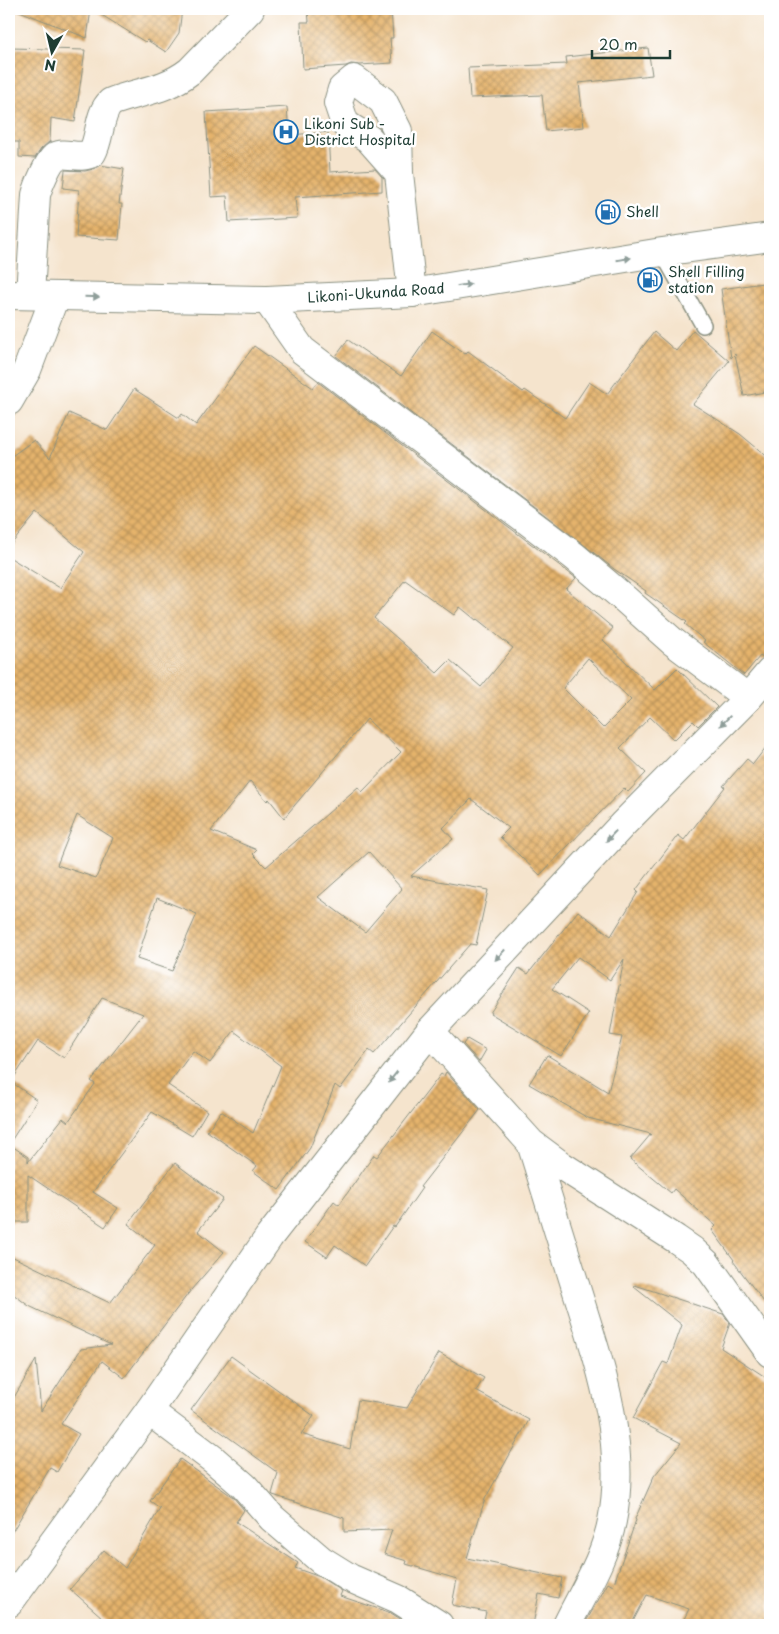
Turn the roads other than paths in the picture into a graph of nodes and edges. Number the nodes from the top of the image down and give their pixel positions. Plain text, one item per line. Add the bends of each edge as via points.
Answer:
1 (250, 9) edge
2 (399, 173) dead end
3 (770, 237) edge
4 (662, 252) junction
5 (412, 293) junction
6 (31, 295) edge
7 (267, 300) junction
8 (703, 325) dead end
9 (9, 401) edge
10 (770, 672) edge
11 (748, 698) junction
12 (430, 1031) junction
13 (531, 1143) junction
14 (770, 1353) edge
15 (149, 1411) junction
16 (9, 1603) edge
17 (439, 1625) edge
18 (566, 1625) edge

1 - 6 main road via 179,80 111,102 106,107 92,153 54,158 36,195
2 - 5 main road
3 - 4 main road, Likoni-Ukunda Road
5 -> 4 main road, Likoni-Ukunda Road
4 - 8 lane
5 - 7 main road, Likoni-Ukunda Road
6 -> 7 main road, Likoni-Ukunda Road
6 - 9 main road via 27,370
7 - 11 main road via 302,350 574,556 672,641
10 - 11 main road
11 -> 12 main road via 624,823
12 - 13 main road
12 -> 15 main road via 269,1237
13 - 14 main road via 692,1250 706,1263
13 - 18 main road via 602,1371 613,1426 617,1493 612,1523 597,1566
15 - 16 main road
15 - 17 main road via 244,1486 272,1518 321,1560 350,1578 398,1599

